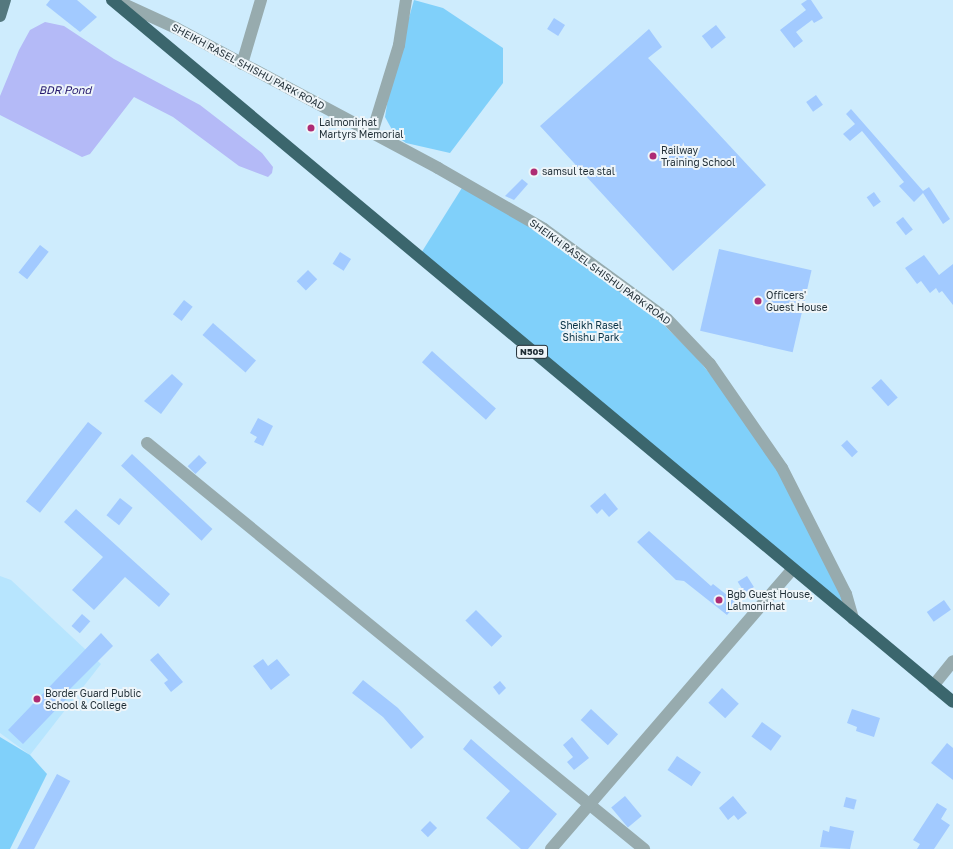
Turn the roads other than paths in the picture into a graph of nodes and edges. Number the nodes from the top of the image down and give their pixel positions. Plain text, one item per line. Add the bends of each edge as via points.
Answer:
1 (5, 0) edge
2 (113, 0) edge
3 (261, 0) edge
4 (406, 0) edge
5 (0, 16) edge
6 (242, 64) junction
7 (372, 133) junction
8 (147, 443) dead end
9 (793, 569) junction
10 (853, 619) junction
11 (953, 660) edge
12 (934, 686) junction
13 (953, 702) edge
14 (587, 806) junction
15 (551, 849) edge
16 (644, 849) edge

1 - 5 main road
2 - 6 street, SHEIKH RASEL SHISHU PARK ROAD via 176,28
2 - 9 highway, N509
3 - 6 street
4 - 7 street via 399,45
6 - 7 street, SHEIKH RASEL SHISHU PARK ROAD
7 - 10 street, SHEIKH RASEL SHISHU PARK ROAD via 544,229 667,319 710,364 782,468 846,594
8 - 14 street
9 - 10 highway, N509
9 - 14 street via 673,711
10 - 12 highway, N509
11 - 12 street
12 - 13 highway, N509
14 - 15 street
14 - 16 street

